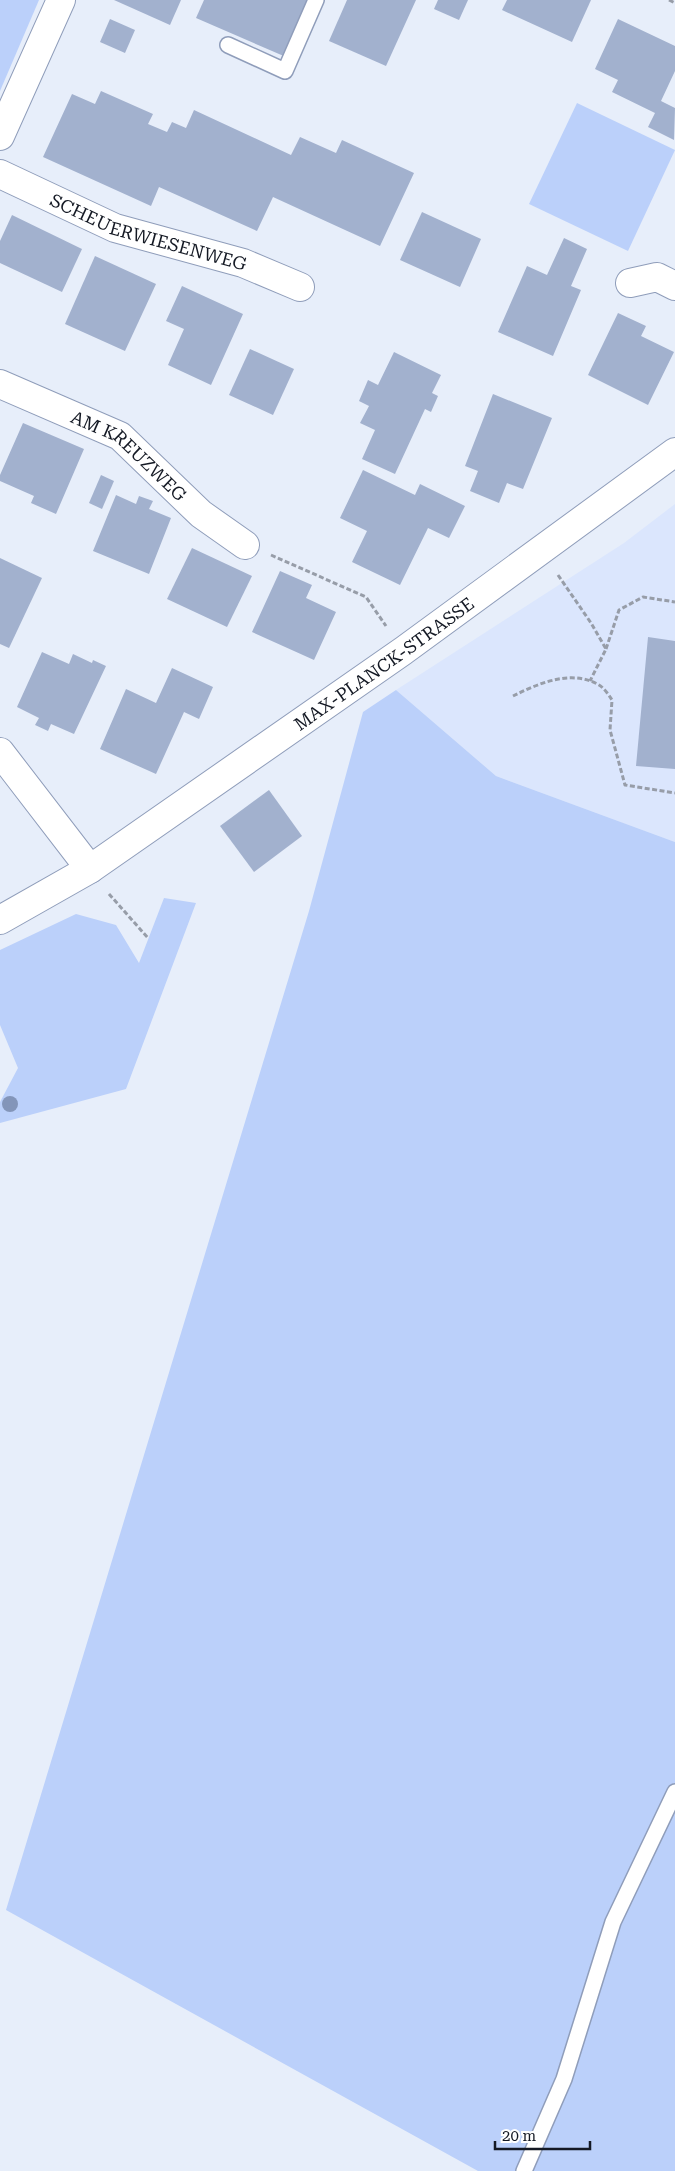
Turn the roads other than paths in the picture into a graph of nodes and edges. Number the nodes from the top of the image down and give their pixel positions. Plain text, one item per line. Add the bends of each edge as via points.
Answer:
1 (61, 0) edge
2 (316, 0) edge
3 (228, 45) dead end
4 (0, 136) edge
5 (0, 174) edge
6 (630, 283) dead end
7 (675, 286) edge
8 (300, 287) dead end
9 (0, 384) edge
10 (675, 452) edge
11 (245, 545) road end
12 (0, 752) edge
13 (90, 869) junction
14 (0, 920) edge
15 (675, 1792) edge
16 (524, 2171) edge

1 - 4 street
2 - 3 lane via 285,71
5 - 8 street, SCHEUERWIESENWEG via 115,228 243,263
6 - 7 street via 657,278
9 - 11 street, AM KREUZWEG via 120,436 201,514
10 - 13 street, MAX-PLANCK-STRASSE via 403,651
12 - 13 street
13 - 14 street, MAX-PLANCK-STRASSE
15 - 16 lane via 613,1922 564,2079

